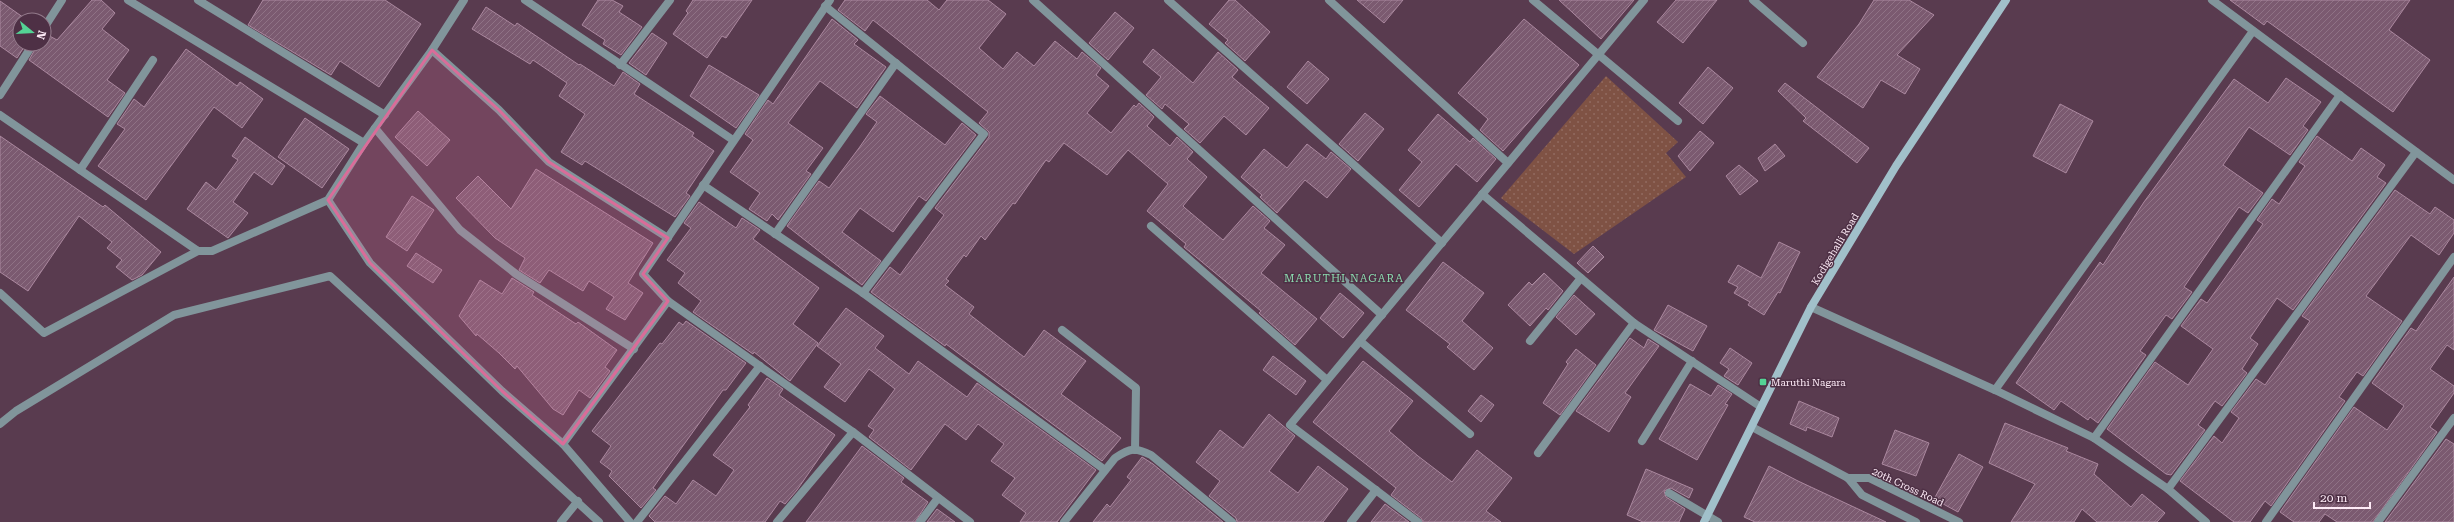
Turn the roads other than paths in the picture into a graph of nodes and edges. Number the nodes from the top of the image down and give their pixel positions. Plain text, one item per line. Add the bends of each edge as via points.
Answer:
1 (62, 0) edge
2 (128, 0) edge
3 (198, 0) edge
4 (464, 0) edge
5 (525, 0) edge
6 (670, 0) edge
7 (1033, 0) edge
8 (1168, 0) edge
9 (1329, 0) edge
10 (1533, 0) edge
11 (1644, 0) edge
12 (1753, 0) edge
13 (2006, 0) edge
14 (2212, 0) edge
15 (828, 3) edge
16 (52, 16) edge
17 (2253, 31) junction
18 (1803, 43) dead end
19 (432, 50) junction
20 (28, 52) edge
21 (1598, 56) junction
22 (153, 60) dead end
23 (896, 64) junction
24 (620, 65) junction
25 (2340, 95) junction
26 (0, 96) edge
27 (0, 115) edge
28 (385, 115) junction
29 (1678, 121) dead end
30 (375, 128) junction
31 (733, 140) junction
32 (364, 143) junction
33 (2416, 152) junction
34 (1508, 163) junction
35 (80, 170) junction
36 (2454, 180) edge
37 (703, 185) junction
38 (1482, 194) junction
39 (328, 200) junction
40 (1151, 226) dead end
41 (775, 234) junction
42 (668, 238) junction
43 (1442, 243) junction
44 (198, 251) junction
45 (2454, 257) edge
46 (1581, 278) junction
47 (0, 293) edge
48 (863, 293) junction
49 (668, 301) junction
50 (1812, 307) junction
51 (1382, 315) junction
52 (1634, 323) junction
53 (1062, 330) dead end
54 (1360, 341) junction
55 (1530, 341) dead end
56 (634, 349) junction
57 (1692, 361) junction
58 (760, 366) junction
59 (1327, 380) junction
60 (1995, 390) junction
61 (1761, 407) junction
62 (2454, 418) edge
63 (0, 424) edge
64 (1752, 427) junction
65 (853, 432) junction
66 (1470, 434) dead end
67 (2094, 438) junction
68 (1642, 441) dead end
69 (563, 444) junction
70 (1135, 450) junction
71 (1538, 453) dead end
72 (1104, 470) junction
73 (1848, 478) junction
74 (2168, 489) junction
75 (1376, 490) junction
76 (1669, 494) dead end
77 (938, 498) junction
78 (578, 501) junction
79 (1705, 519) edge
80 (561, 522) edge
81 (599, 522) edge
82 (630, 522) edge
83 (637, 522) edge
84 (777, 522) edge
85 (920, 522) edge
86 (970, 522) edge
87 (1064, 522) edge
88 (1232, 522) edge
89 (1351, 522) edge
90 (1418, 522) edge
91 (1718, 522) edge
92 (1916, 522) edge
93 (1959, 522) edge
94 (2206, 522) edge
95 (2266, 522) edge
96 (2378, 522) edge

1 - 16 street
2 - 32 street
3 - 28 street
4 - 19 street
5 - 24 street
6 - 24 street
7 - 51 street
8 - 43 street
9 - 34 street
10 - 21 street
11 - 21 street
12 - 18 street
13 - 50 main road, Kodigehalli Road via 1896,166
14 - 17 street
15 - 23 street
15 - 31 street
17 - 25 street
17 - 60 street
19 - 28 street
19 - 42 street via 499,110 549,162
20 - 26 street
21 - 29 street
21 - 34 street
22 - 35 street
23 - 41 street
23 - 48 street via 984,134
24 - 31 street
25 - 33 street
25 - 67 street
27 - 35 street
28 - 30 street
30 - 32 street
30 - 56 street via 460,230 516,274
31 - 37 street
32 - 39 street
33 - 36 street
33 - 74 street
34 - 38 street
35 - 44 street
37 - 41 street
37 - 42 street
38 - 43 street
38 - 46 street
39 - 44 street via 212,251
39 - 69 street via 370,264 502,391
40 - 59 street
41 - 48 street
42 - 49 street via 643,274
43 - 51 street
44 - 47 street via 44,333
45 - 95 street
46 - 52 street
46 - 55 street
48 - 72 street
49 - 56 street
49 - 58 street
50 - 60 street
50 - 61 main road, Kodigehalli Road
51 - 54 street
52 - 57 street
52 - 71 street
53 - 70 street via 1136,388
54 - 59 street
54 - 66 street
56 - 69 street
57 - 61 street
57 - 68 street
58 - 65 street
58 - 83 street
59 - 75 street via 1290,425
60 - 67 street
61 - 64 main road, Kodigehalli Road
62 - 96 street
63 - 78 street via 16,411 174,316 330,276
64 - 73 street, 20th Cross Road
64 - 79 main road, Kodigehalli Road
65 - 77 street
65 - 84 street
67 - 74 street
69 - 82 street
70 - 72 street via 1125,451
70 - 88 street via 1139,449 1151,455
72 - 87 street
73 - 92 street, 20th Cross Road via 1862,495
73 - 93 street, 20th Cross Road via 1868,478
74 - 94 street
75 - 89 street
75 - 90 street
76 - 79 street
77 - 85 street
77 - 86 street
78 - 80 street
78 - 81 street
79 - 91 street

